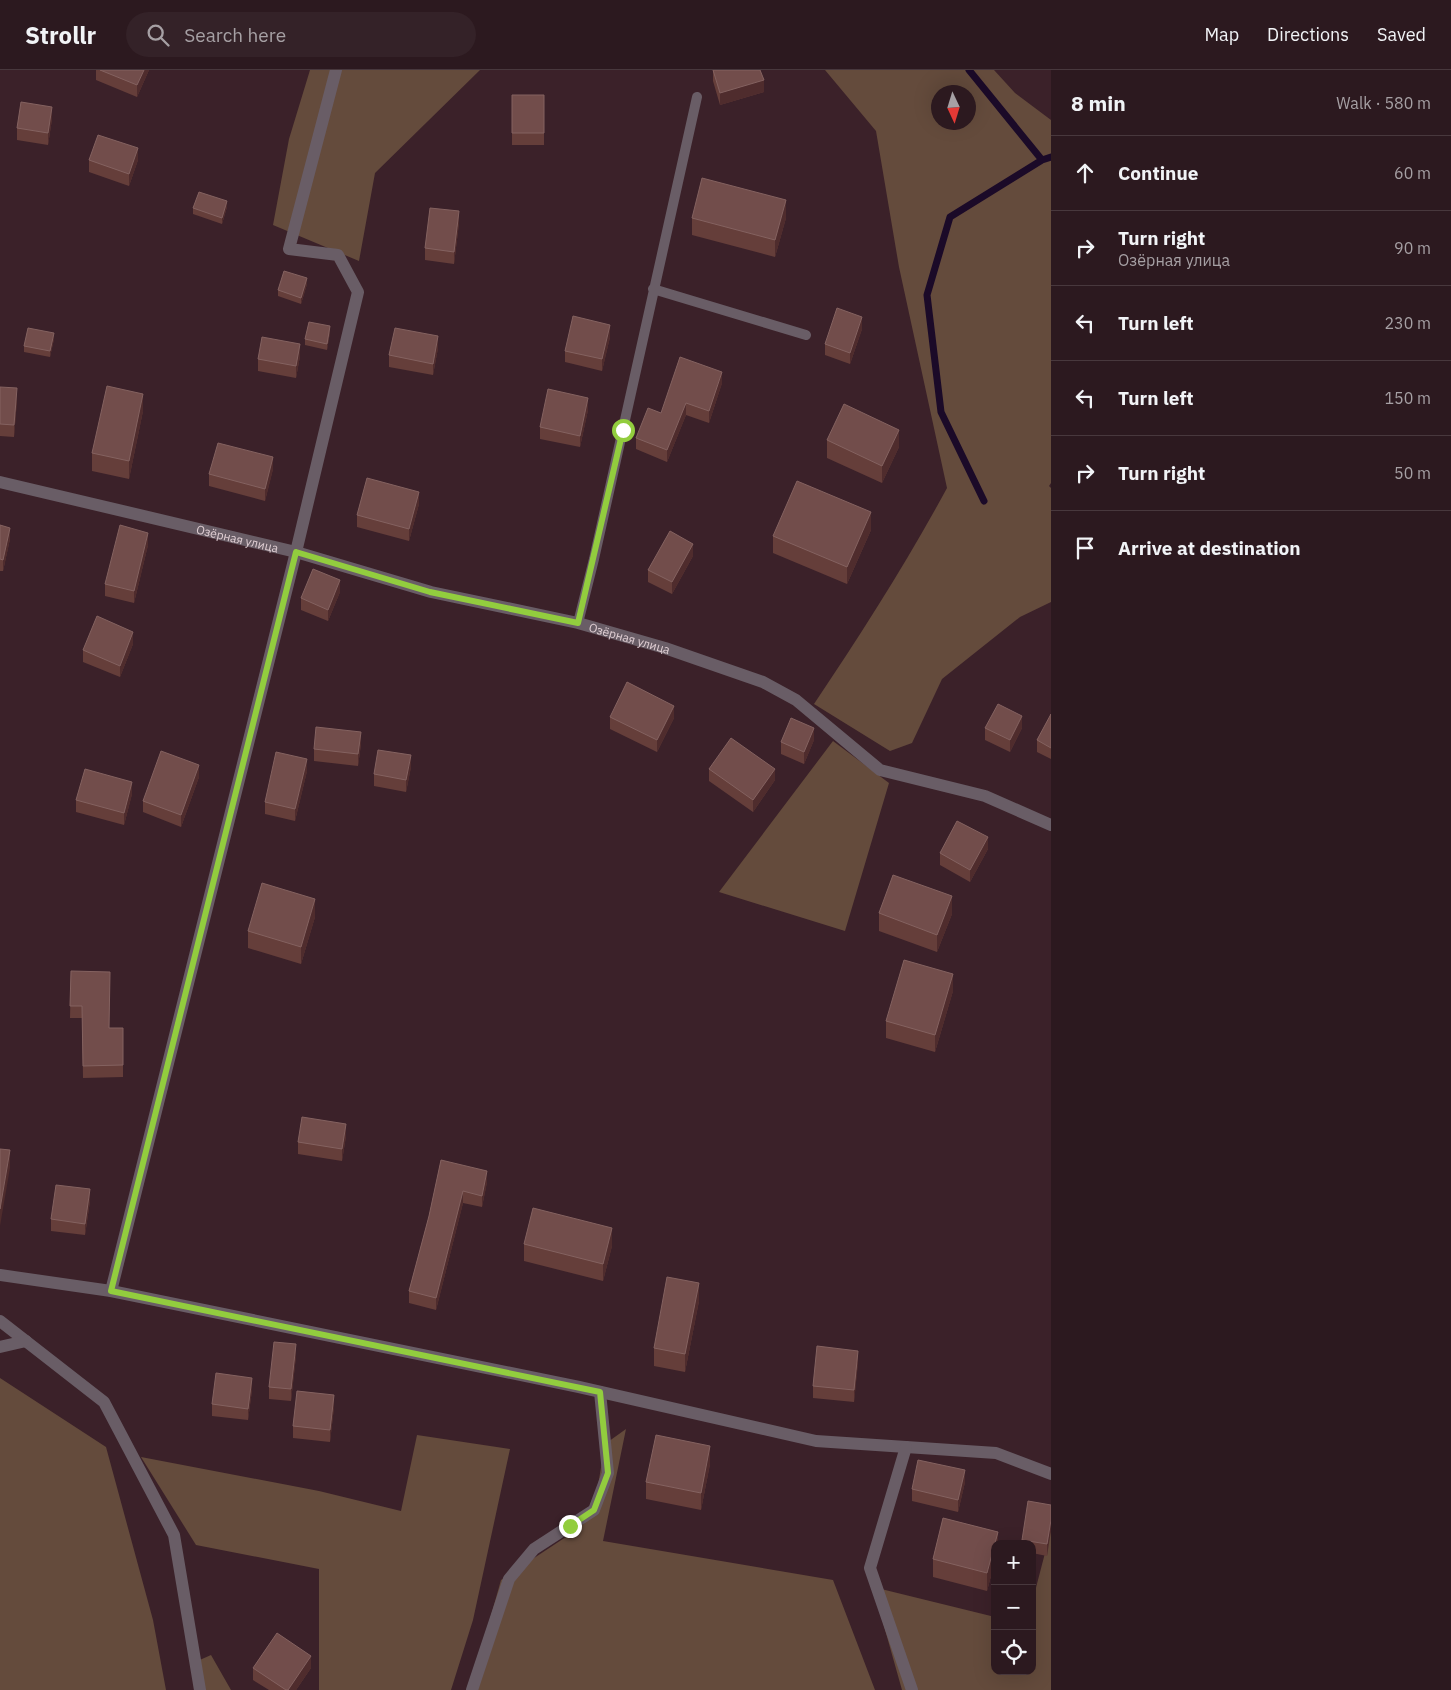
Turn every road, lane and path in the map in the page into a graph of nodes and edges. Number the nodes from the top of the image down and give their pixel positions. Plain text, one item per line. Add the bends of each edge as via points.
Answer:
1 (336, 70) edge
2 (697, 96) dead end
3 (653, 289) junction
4 (806, 335) dead end
5 (0, 482) edge
6 (296, 552) junction
7 (578, 623) junction
8 (1051, 825) edge
9 (0, 1275) edge
10 (111, 1291) junction
11 (0, 1321) edge
12 (26, 1341) junction
13 (0, 1347) edge
14 (600, 1392) junction
15 (906, 1447) junction
16 (1051, 1474) edge
17 (200, 1690) edge
18 (472, 1690) edge
19 (912, 1690) edge

1 - 6 street via 288,250 338,255 358,292
2 - 3 lane
3 - 4 lane
3 - 7 lane
5 - 6 street, Озёрная улица
6 - 7 street, Озёрная улица via 430,592
6 - 10 street
7 - 8 street, Озёрная улица via 665,648 763,682 796,700 880,770 985,796
9 - 10 street
10 - 14 street
11 - 12 street
12 - 13 street
12 - 17 street via 104,1402 174,1535
14 - 15 street via 816,1441
14 - 18 street via 608,1473 594,1510 534,1549 509,1579
15 - 16 street via 996,1453
15 - 19 street via 870,1568

